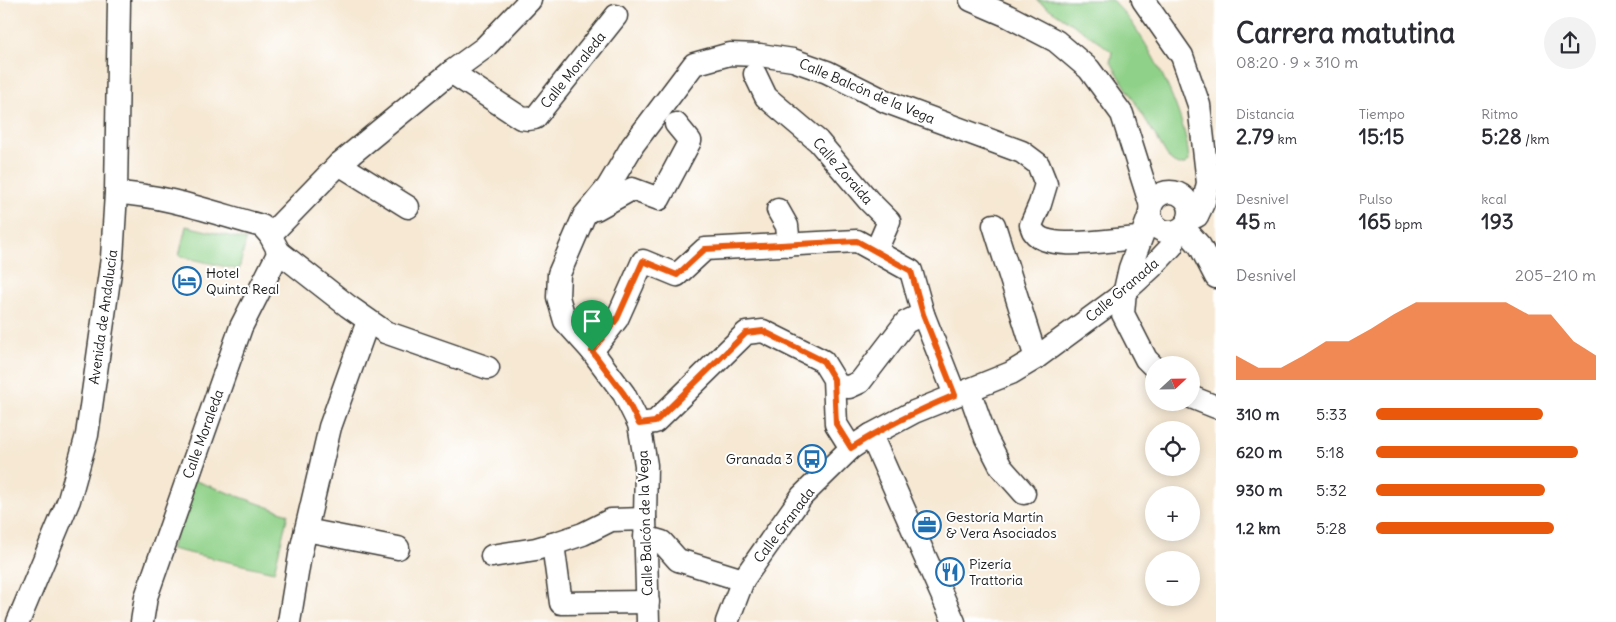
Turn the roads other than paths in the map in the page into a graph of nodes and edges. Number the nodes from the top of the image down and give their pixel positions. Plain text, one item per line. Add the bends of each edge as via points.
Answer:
1 (120, 0) edge
2 (530, 0) edge
3 (970, 0) edge
4 (1143, 0) edge
5 (616, 16) dead end
6 (450, 72) junction
7 (756, 74) dead end
8 (676, 124) dead end
9 (1205, 150) junction
10 (339, 164) junction
11 (116, 193) junction
12 (1161, 201) junction
13 (408, 207) dead end
14 (778, 210) dead end
15 (584, 216) junction
16 (994, 225) dead end
17 (1183, 226) junction
18 (1140, 238) junction
19 (274, 244) junction
20 (789, 245) junction
21 (1210, 247) edge
22 (876, 251) junction
23 (1216, 278) edge
24 (1126, 290) junction
25 (923, 314) junction
26 (368, 321) junction
27 (592, 351) junction
28 (1145, 357) edge
29 (1036, 358) junction
30 (488, 368) dead end
31 (835, 386) junction
32 (962, 392) junction
33 (1200, 400) edge
34 (1216, 406) edge
35 (639, 424) junction
36 (871, 435) junction
37 (851, 448) junction
38 (1024, 493) dead end
39 (645, 528) junction
40 (306, 530) junction
41 (553, 544) junction
42 (398, 548) dead end
43 (492, 556) dead end
44 (743, 580) junction
45 (648, 612) edge
46 (730, 621) edge
47 (18, 622) edge
48 (142, 622) edge
49 (289, 622) edge
50 (954, 622) edge

1 - 11 street, Avenida de Andalucía
2 - 6 street, Calle Moraleda via 484,48
3 - 12 street via 1056,41 1089,69 1122,114 1138,164
4 - 9 street, Calle Granada via 1182,56 1198,105
5 - 6 street, Calle Moraleda via 535,118 521,118
6 - 10 street, Calle Moraleda
7 - 22 street, Calle Zoraida via 766,97 818,141 889,221
8 - 15 street via 690,141 659,199 632,189
9 - 12 street, Calle Granada via 1198,174 1185,189
9 - 17 street, Calle Granada via 1208,182 1204,202 1197,216
10 - 13 street
10 - 19 street, Calle Moraleda
11 - 19 street via 159,197 262,226
11 - 47 street, Avenida de Andalucía via 112,258 87,435 69,500
12 - 17 street via 1187,200 1191,212
12 - 17 street via 1152,221 1156,226 1168,233
12 - 18 street
14 - 20 street via 787,226
15 - 18 street, Calle Balcón de la Vega via 694,64 730,54 757,54 793,60 827,72 887,102 1022,152 1038,164 1046,184 1031,225 1034,233 1041,237 1059,243 1078,244
15 - 27 street, Calle Balcón de la Vega via 559,274 558,297 565,321
16 - 29 street
17 - 21 street via 1200,246
17 - 24 street, Calle Granada via 1172,246
18 - 24 street
19 - 26 street
19 - 48 street, Calle Moraleda via 241,327 146,596
20 - 22 street via 857,241
20 - 27 street via 705,249 677,275 643,261 617,319
21 - 23 street
22 - 25 street via 911,271
24 - 28 street via 1123,314
24 - 29 street, Calle Granada
25 - 31 street via 906,322 860,382 849,387
25 - 32 street
26 - 30 street via 385,332
26 - 40 street via 330,428
27 - 35 street, Calle Balcón de la Vega via 624,394
29 - 32 street, Calle Granada via 1011,373
31 - 35 street via 823,361 763,331 746,333 655,422
31 - 37 street via 836,424
32 - 36 street, Calle Granada
32 - 38 street via 1001,467
33 - 34 street
35 - 39 street, Calle Balcón de la Vega via 646,465
36 - 37 street, Calle Granada
36 - 50 street
37 - 44 street, Calle Granada via 802,496
39 - 41 street via 611,520
39 - 44 street via 678,560
39 - 45 street, Calle Balcón de la Vega
40 - 42 street
40 - 49 street
41 - 43 street
41 - 45 street via 561,604
44 - 46 street, Calle Granada

